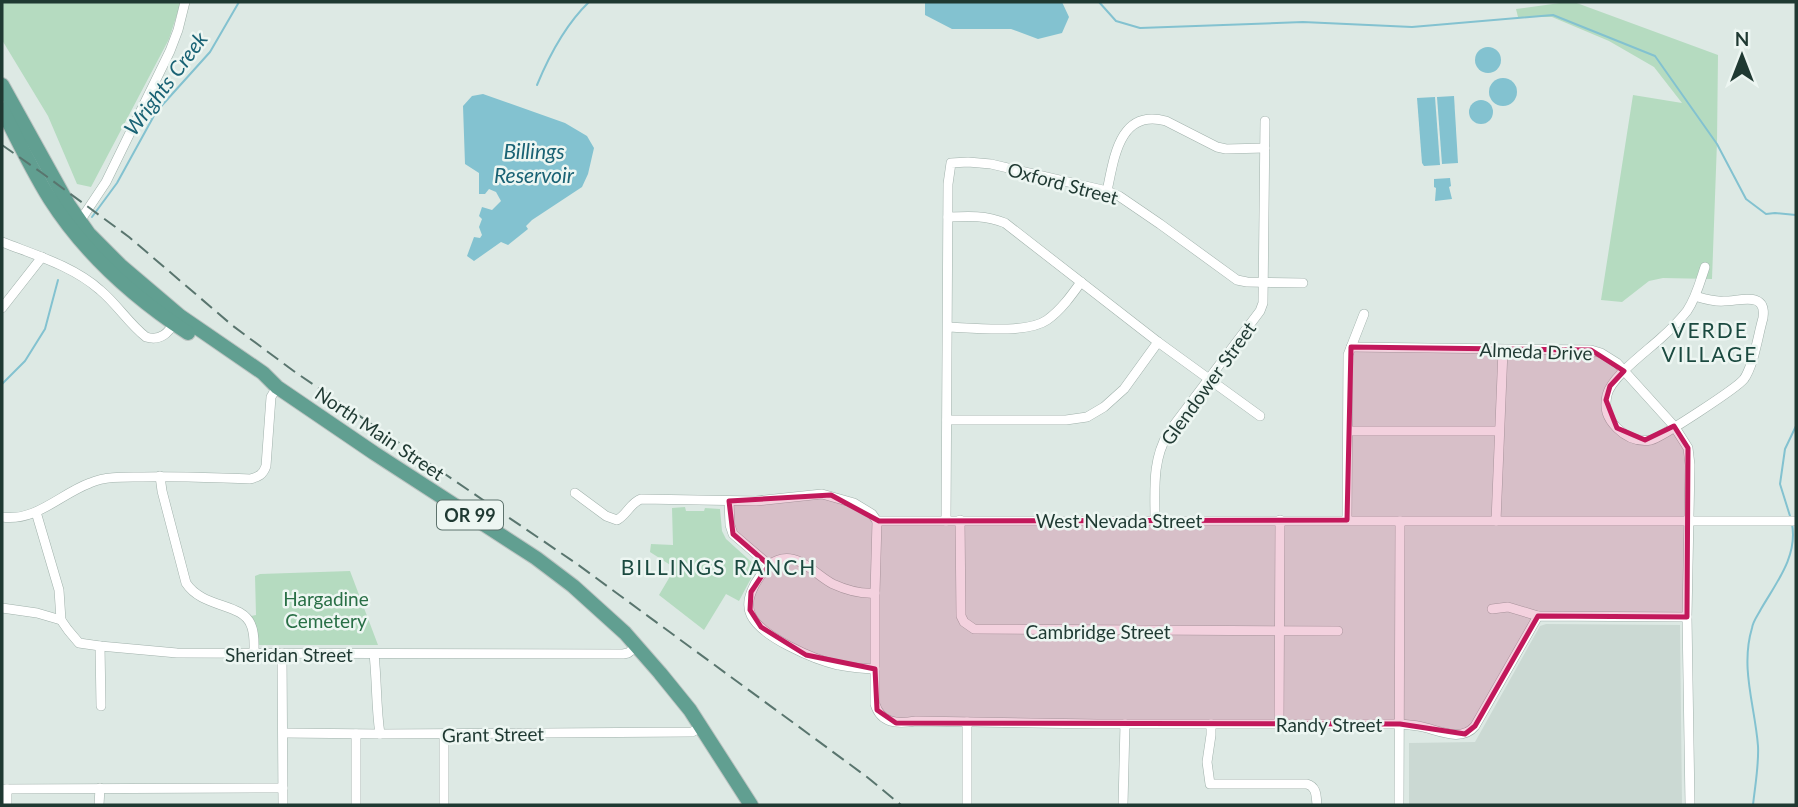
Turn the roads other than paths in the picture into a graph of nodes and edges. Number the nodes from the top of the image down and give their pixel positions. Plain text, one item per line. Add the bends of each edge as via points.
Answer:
1 (185, 2) edge
2 (2, 85) edge
3 (2, 108) edge
4 (1265, 121) dead end
5 (1265, 148) junction
6 (1107, 191) junction
7 (948, 217) junction
8 (76, 226) junction
9 (2, 242) edge
10 (42, 257) junction
11 (1705, 267) dead end
12 (1081, 282) junction
13 (1264, 282) junction
14 (1303, 282) dead end
15 (1695, 296) junction
16 (2, 308) edge
17 (1364, 314) dead end
18 (177, 320) junction
19 (948, 327) junction
20 (1158, 342) junction
21 (1351, 347) junction
22 (1503, 350) junction
23 (1624, 371) junction
24 (1210, 379) junction
25 (277, 387) junction
26 (1261, 416) dead end
27 (947, 420) junction
28 (1674, 426) junction
29 (1348, 430) junction
30 (1499, 431) junction
31 (160, 476) junction
32 (575, 492) dead end
33 (729, 501) junction
34 (36, 512) junction
35 (2, 517) edge
36 (946, 520) junction
37 (960, 520) junction
38 (1155, 520) junction
39 (1280, 520) junction
40 (1347, 520) junction
41 (877, 521) junction
42 (1400, 521) junction
43 (1496, 521) junction
44 (1796, 521) edge
45 (1689, 522) junction
46 (769, 565) junction
47 (875, 593) junction
48 (2, 608) edge
49 (1492, 609) dead end
50 (1538, 616) junction
51 (1688, 617) junction
52 (61, 620) junction
53 (1280, 631) junction
54 (1338, 631) dead end
55 (100, 646) junction
56 (637, 646) junction
57 (254, 653) junction
58 (282, 653) junction
59 (374, 654) junction
60 (875, 669) junction
61 (101, 706) dead end
62 (967, 722) junction
63 (1125, 724) junction
64 (1211, 724) junction
65 (1279, 724) junction
66 (1400, 724) junction
67 (701, 727) junction
68 (283, 733) junction
69 (356, 734) junction
70 (380, 734) junction
71 (444, 734) junction
72 (283, 788) junction
73 (4, 789) edge
74 (100, 789) junction
75 (7, 805) edge
76 (99, 805) edge
77 (283, 805) edge
78 (356, 805) edge
79 (444, 805) edge
80 (751, 805) edge
81 (967, 805) edge
82 (1124, 805) edge
83 (1317, 805) edge
84 (1399, 805) edge
85 (1690, 805) edge

1 - 8 street via 170,51 106,183
2 - 8 main road, OR 99
3 - 8 main road, OR 99 via 41,184
4 - 5 street, Glendower Street
5 - 6 street via 1217,147 1166,121 1147,119 1121,138
5 - 13 street, Glendower Street
6 - 7 street, Oxford Street via 991,164 951,163
6 - 13 street, Oxford Street via 1237,281
7 - 12 street via 978,216 1005,223
7 - 19 street
8 - 18 main road, OR 99 via 91,253 114,276 136,296
9 - 10 street
10 - 16 street
10 - 18 street via 84,277 146,337 163,336
11 - 15 street
12 - 19 street via 1051,317 1029,328
12 - 20 street
13 - 14 street, Oxford Street
13 - 24 street, Glendower Street via 1260,311
15 - 23 street via 1670,330
15 - 28 street via 1722,302 1754,299 1762,304 1764,314 1742,382
17 - 21 street
18 - 25 main road, North Main Street / OR 99 via 263,373
19 - 27 street
20 - 24 street
20 - 27 street via 1124,389 1087,416
21 - 22 street, Almeda Drive
21 - 29 street
22 - 23 street, Almeda Drive via 1591,350
22 - 30 street
23 - 28 street, Almeda Drive
23 - 28 street via 1610,386 1606,400 1608,417 1617,428 1630,438 1645,440
24 - 26 street
24 - 38 street, Glendower Street via 1162,444 1155,471
25 - 31 street via 271,397 262,474 250,479
25 - 56 main road, North Main Street / OR 99 via 536,558
27 - 36 street
28 - 45 street, Almeda Drive via 1689,454
29 - 30 street
29 - 40 street
30 - 43 street
31 - 34 street via 99,479
31 - 57 street via 186,583 194,594 249,620
32 - 33 street via 617,520 641,499
33 - 41 street via 822,494 854,503
33 - 46 street via 733,534
34 - 35 street
34 - 52 street via 59,590
36 - 37 street, West Nevada Street
36 - 41 street, West Nevada Street
37 - 38 street, West Nevada Street
37 - 53 street, Cambridge Street via 961,617 974,629
38 - 39 street, West Nevada Street
39 - 40 street, West Nevada Street
39 - 53 street
40 - 42 street, West Nevada Street
41 - 47 street
42 - 43 street, West Nevada Street
42 - 66 street
43 - 45 street, West Nevada Street
44 - 45 street, West Nevada Street
45 - 51 street, Almeda Drive
46 - 47 street via 794,559 841,587
46 - 60 street via 749,598 756,622 806,654 836,665
47 - 60 street
48 - 52 street
49 - 50 street via 1508,607
50 - 51 street
50 - 66 street, Randy Street via 1469,732 1452,734
51 - 85 street, Almeda Drive
52 - 55 street, Sheridan Street via 79,643
53 - 54 street, Cambridge Street
53 - 65 street
55 - 57 street, Sheridan Street
55 - 61 street
56 - 59 street, Sheridan Street via 623,654
56 - 67 main road, North Main Street / OR 99
57 - 58 street, Sheridan Street
58 - 59 street, Sheridan Street
58 - 68 street
59 - 70 street
60 - 62 street, Randy Street via 875,704 888,720
62 - 63 street, Randy Street
62 - 81 street
63 - 64 street, Randy Street
63 - 82 street
64 - 65 street, Randy Street
64 - 83 street via 1210,783 1307,784 1315,790
65 - 66 street, Randy Street
66 - 84 street
67 - 71 street, Grant Street via 692,732
67 - 80 main road, North Main Street / OR 99
68 - 69 street, Grant Street
68 - 72 street
69 - 70 street, Grant Street
69 - 78 street
70 - 71 street, Grant Street
71 - 79 street
72 - 74 street
72 - 77 street
73 - 74 street
73 - 75 street
74 - 76 street

